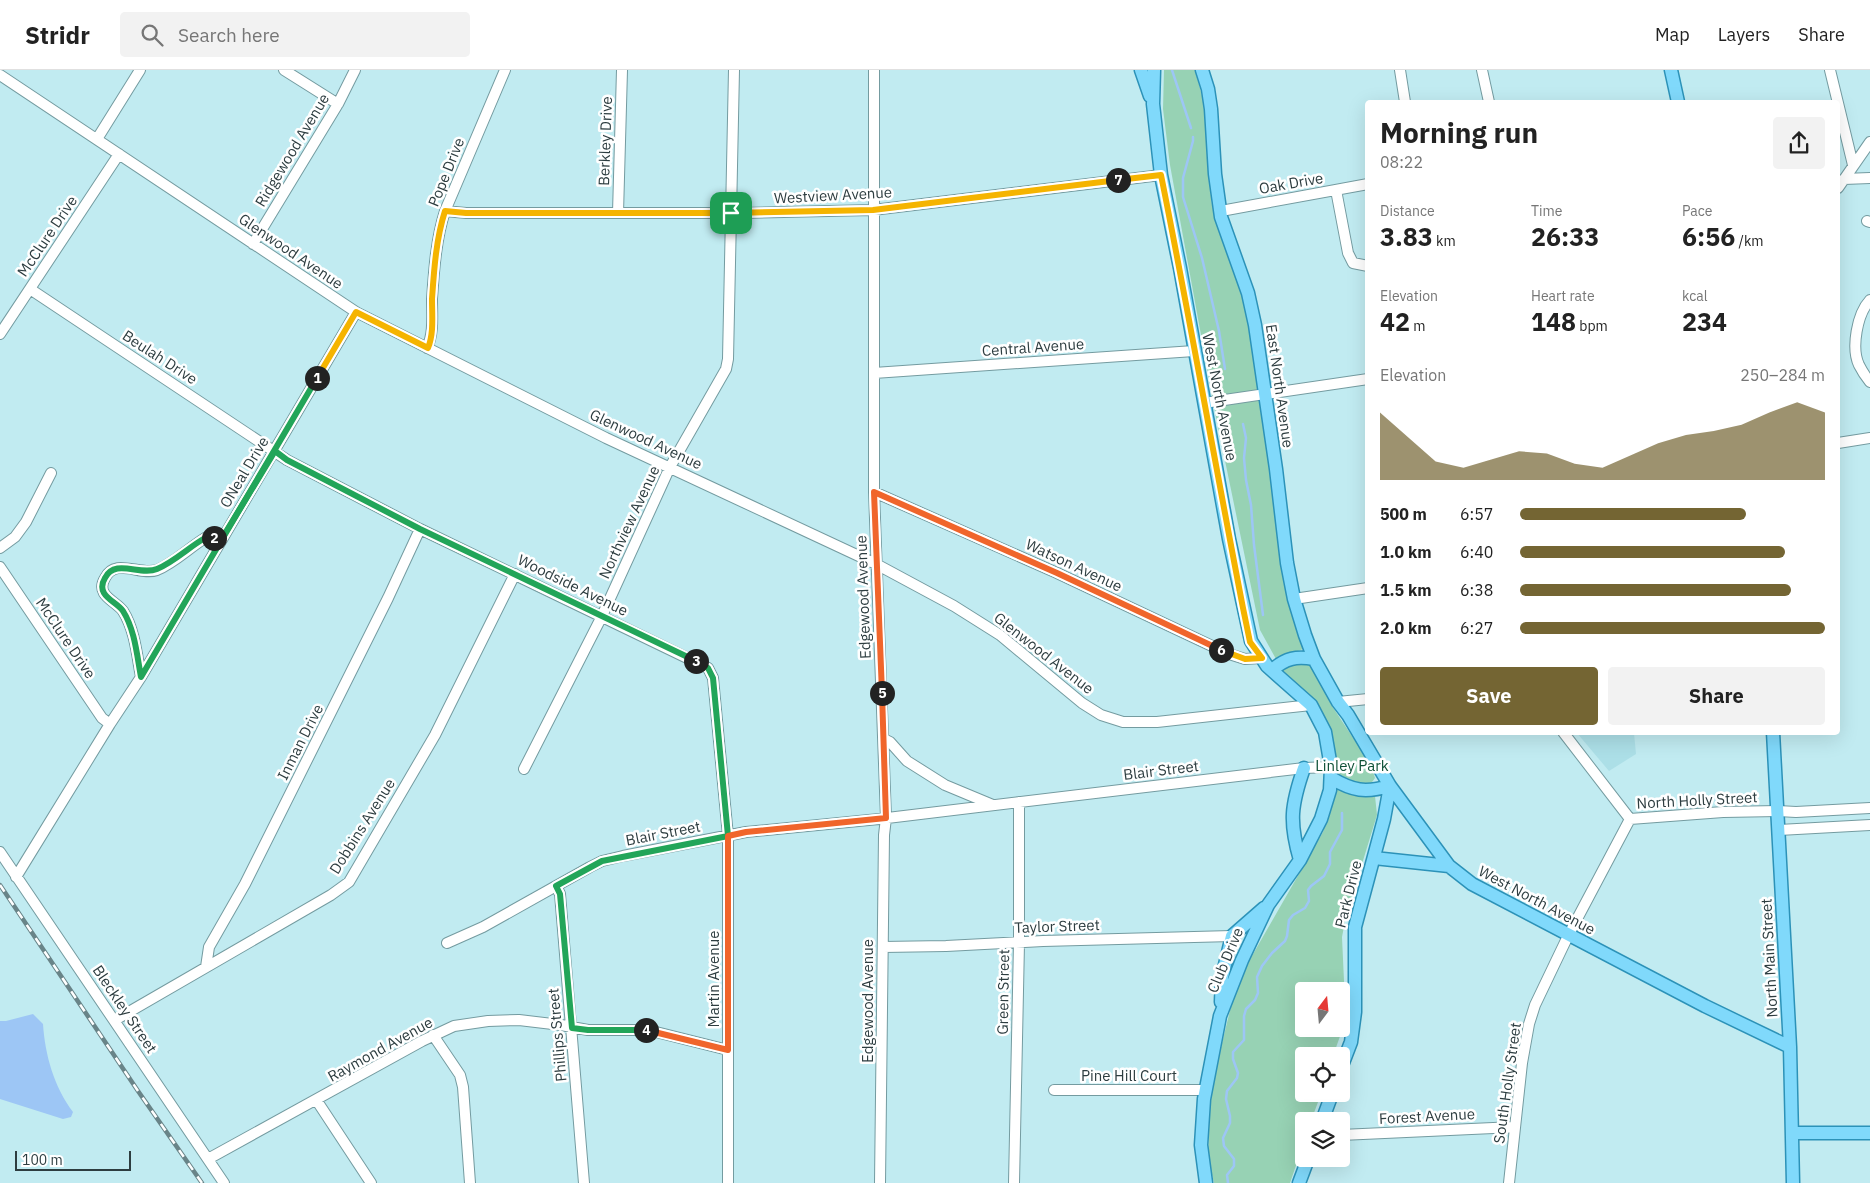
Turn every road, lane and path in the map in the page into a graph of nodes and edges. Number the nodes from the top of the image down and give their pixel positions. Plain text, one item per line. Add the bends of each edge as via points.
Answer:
1 (140, 70) edge
2 (284, 70) edge
3 (355, 70) edge
4 (505, 70) edge
5 (622, 70) edge
6 (734, 70) edge
7 (874, 70) edge
8 (1141, 70) edge
9 (1154, 70) edge
10 (1202, 70) edge
11 (1400, 70) edge
12 (1482, 70) edge
13 (1671, 70) edge
14 (1830, 70) edge
15 (0, 75) edge
16 (1405, 100) edge
17 (1489, 100) edge
18 (1678, 100) edge
19 (1837, 100) edge
20 (338, 104) junction
21 (1153, 104) junction
22 (1840, 111) edge
23 (97, 139) junction
24 (1870, 142) edge
25 (119, 154) junction
26 (1853, 165) junction
27 (1161, 175) junction
28 (1870, 178) edge
29 (1840, 184) edge
30 (1365, 185) edge
31 (1336, 190) junction
32 (873, 210) junction
33 (445, 211) junction
34 (1220, 211) junction
35 (618, 213) junction
36 (731, 213) junction
37 (253, 244) junction
38 (1365, 265) edge
39 (30, 289) junction
40 (1870, 300) edge
41 (356, 312) junction
42 (0, 334) edge
43 (428, 348) junction
44 (1194, 351) junction
45 (874, 373) junction
46 (1365, 379) edge
47 (1870, 382) edge
48 (1264, 394) junction
49 (1204, 403) junction
50 (1870, 438) edge
51 (1840, 443) edge
52 (275, 451) junction
53 (670, 468) junction
54 (51, 473) dead end
55 (874, 492) junction
56 (420, 529) junction
57 (221, 540) junction
58 (0, 548) edge
59 (876, 564) junction
60 (0, 567) edge
61 (515, 574) junction
62 (1365, 588) edge
63 (1294, 599) junction
64 (602, 616) junction
65 (1262, 658) junction
66 (1314, 659) junction
67 (1272, 670) junction
68 (141, 677) junction
69 (1365, 699) edge
70 (1338, 702) junction
71 (1311, 704) junction
72 (110, 724) junction
73 (1565, 735) edge
74 (1773, 735) edge
75 (884, 739) junction
76 (1304, 768) junction
77 (524, 769) dead end
78 (1331, 773) junction
79 (1390, 786) junction
80 (1019, 802) junction
81 (994, 805) junction
82 (1870, 808) edge
83 (1778, 811) junction
84 (886, 818) junction
85 (1630, 819) junction
86 (1870, 825) edge
87 (1779, 830) junction
88 (728, 836) junction
89 (0, 852) edge
90 (1374, 858) junction
91 (1300, 860) junction
92 (1449, 866) junction
93 (16, 877) junction
94 (556, 886) junction
95 (1268, 905) junction
96 (1232, 936) junction
97 (1568, 936) junction
98 (447, 943) dead end
99 (1019, 943) junction
100 (883, 947) junction
101 (206, 967) junction
102 (1220, 1016) junction
103 (115, 1020) junction
104 (572, 1028) junction
105 (433, 1035) junction
106 (1348, 1047) edge
107 (1790, 1047) junction
108 (728, 1050) junction
109 (1054, 1090) dead end
110 (1204, 1090) junction
111 (317, 1101) junction
112 (1515, 1127) junction
113 (1792, 1133) junction
114 (1870, 1133) edge
115 (1350, 1135) edge
116 (208, 1160) junction
117 (1305, 1167) edge
118 (224, 1183) edge
119 (370, 1183) edge
120 (470, 1183) edge
121 (584, 1183) edge
122 (728, 1183) edge
123 (880, 1183) edge
124 (1014, 1183) edge
125 (1206, 1183) edge
126 (1299, 1183) edge
127 (1509, 1183) edge
128 (1793, 1183) edge

1 - 23 street
2 - 20 street
3 - 20 street, Ridgewood Avenue
4 - 33 street, Pope Drive
5 - 35 street, Berkley Drive
6 - 36 street, Northview Avenue
7 - 32 street, Edgewood Avenue
8 - 21 main road
9 - 21 main road, West North Avenue
10 - 34 main road, East North Avenue via 1211,109
11 - 16 street
12 - 17 street
13 - 18 main road
14 - 19 street
15 - 23 street, Glenwood Avenue
20 - 37 street, Ridgewood Avenue
21 - 27 main road, West North Avenue
22 - 26 street
23 - 25 street, Glenwood Avenue
24 - 26 street
25 - 37 street, Glenwood Avenue
25 - 39 street, McClure Drive
26 - 29 street
27 - 32 street, Westview Avenue
27 - 44 main road, West North Avenue
28 - 29 street
30 - 31 street, Oak Drive
31 - 34 street, Oak Drive
31 - 38 street via 1348,252 1353,263
32 - 36 street, Westview Avenue
32 - 45 street, Edgewood Avenue
33 - 35 street, Westview Avenue
33 - 43 street, Pope Drive via 439,229 432,298 432,338
34 - 48 main road, East North Avenue via 1256,325
35 - 36 street, Westview Avenue
36 - 53 street, Northview Avenue via 726,369
37 - 41 street, Glenwood Avenue
39 - 42 street, McClure Drive
39 - 52 street, Beulah Drive
40 - 47 street via 1860,315 1856,343 1858,364
41 - 43 street, Glenwood Avenue
41 - 52 street, ONeal Drive
43 - 53 street, Glenwood Avenue
44 - 45 street, Central Avenue
44 - 49 main road, West North Avenue
45 - 55 street, Edgewood Avenue
46 - 48 street
48 - 49 street
48 - 63 main road, East North Avenue
49 - 65 main road, West North Avenue via 1250,642
50 - 51 street
52 - 56 street, Woodside Avenue
52 - 57 street, ONeal Drive
53 - 59 street, Glenwood Avenue
53 - 64 street, Northview Avenue
54 - 58 street via 26,522 15,537
55 - 59 street, Edgewood Avenue
55 - 65 street, Watson Avenue via 1229,654 1245,659
56 - 61 street, Woodside Avenue
56 - 101 street, Inman Drive via 246,884 209,948
57 - 68 street, ONeal Drive
57 - 68 street via 205,538 158,569 143,571 118,567 105,577 104,593 122,609 129,622
59 - 71 street, Glenwood Avenue via 1000,635 1082,703 1123,722 1156,722
59 - 75 street, Edgewood Avenue
60 - 72 street, McClure Drive via 102,718
61 - 64 street, Woodside Avenue
61 - 101 street, Dobbins Avenue via 435,735 349,882
62 - 63 street
63 - 66 main road, East North Avenue
64 - 77 street, Northview Avenue
64 - 88 street, Woodside Avenue via 708,668 713,678
65 - 67 main road, West North Avenue
66 - 67 main road via 1290,658
66 - 70 main road, East North Avenue
67 - 71 main road, West North Avenue
68 - 72 street, ONeal Drive
69 - 70 street
70 - 79 main road, West North Avenue
71 - 78 main road via 1325,732
72 - 93 street, ONeal Drive
73 - 85 street
74 - 83 main road, North Main Street
75 - 81 street, Blair Street via 907,761 945,786
75 - 84 street, Edgewood Avenue
76 - 78 street, Blair Street
76 - 80 street, Blair Street
76 - 91 main road via 1292,816
78 - 79 main road via 1344,786 1358,790 1372,791
78 - 91 main road, Club Drive via 1322,819
79 - 90 main road, Park Drive
79 - 92 main road, West North Avenue
80 - 81 street, Blair Street
80 - 99 street, Green Street
81 - 84 street, Blair Street
82 - 83 street, North Holly Street
83 - 85 street, North Holly Street
83 - 87 main road, North Main Street
84 - 88 street, Blair Street
84 - 100 street, Edgewood Avenue
85 - 97 street, North Holly Street
86 - 87 street
87 - 107 main road, North Main Street
88 - 94 street, Blair Street via 602,861
88 - 108 street, Martin Avenue
89 - 93 street, Bleckley Street
90 - 92 main road
90 - 106 main road, Park Drive via 1355,927 1355,1012
91 - 95 main road, Club Drive
92 - 97 main road, West North Avenue via 1486,893
93 - 103 street, Bleckley Street
94 - 98 street, Blair Street
94 - 104 street, Phillips Street via 560,894
95 - 96 main road
95 - 102 main road, Club Drive
96 - 99 street, Taylor Street
96 - 102 main road via 1222,977
97 - 107 main road, West North Avenue
97 - 112 street, South Holly Street via 1529,1024
99 - 100 street, Taylor Street
99 - 124 street, Green Street
100 - 123 street, Edgewood Avenue
101 - 103 street, Dobbins Avenue
102 - 110 main road, Club Drive
103 - 116 street, Bleckley Street
104 - 105 street, Raymond Avenue via 519,1020 488,1021 454,1026
104 - 108 street, Raymond Avenue via 648,1030
104 - 121 street, Phillips Street
105 - 111 street, Raymond Avenue
105 - 120 street via 460,1075 463,1087
107 - 113 main road, North Main Street
108 - 122 street, Martin Avenue
109 - 110 street, Pine Hill Court
110 - 125 main road, Club Drive via 1201,1130
111 - 116 street, Raymond Avenue
111 - 119 street
112 - 115 street, Forest Avenue
112 - 127 street, South Holly Street
113 - 114 main road
113 - 128 main road, North Main Street
116 - 118 street, Bleckley Street
117 - 126 main road

